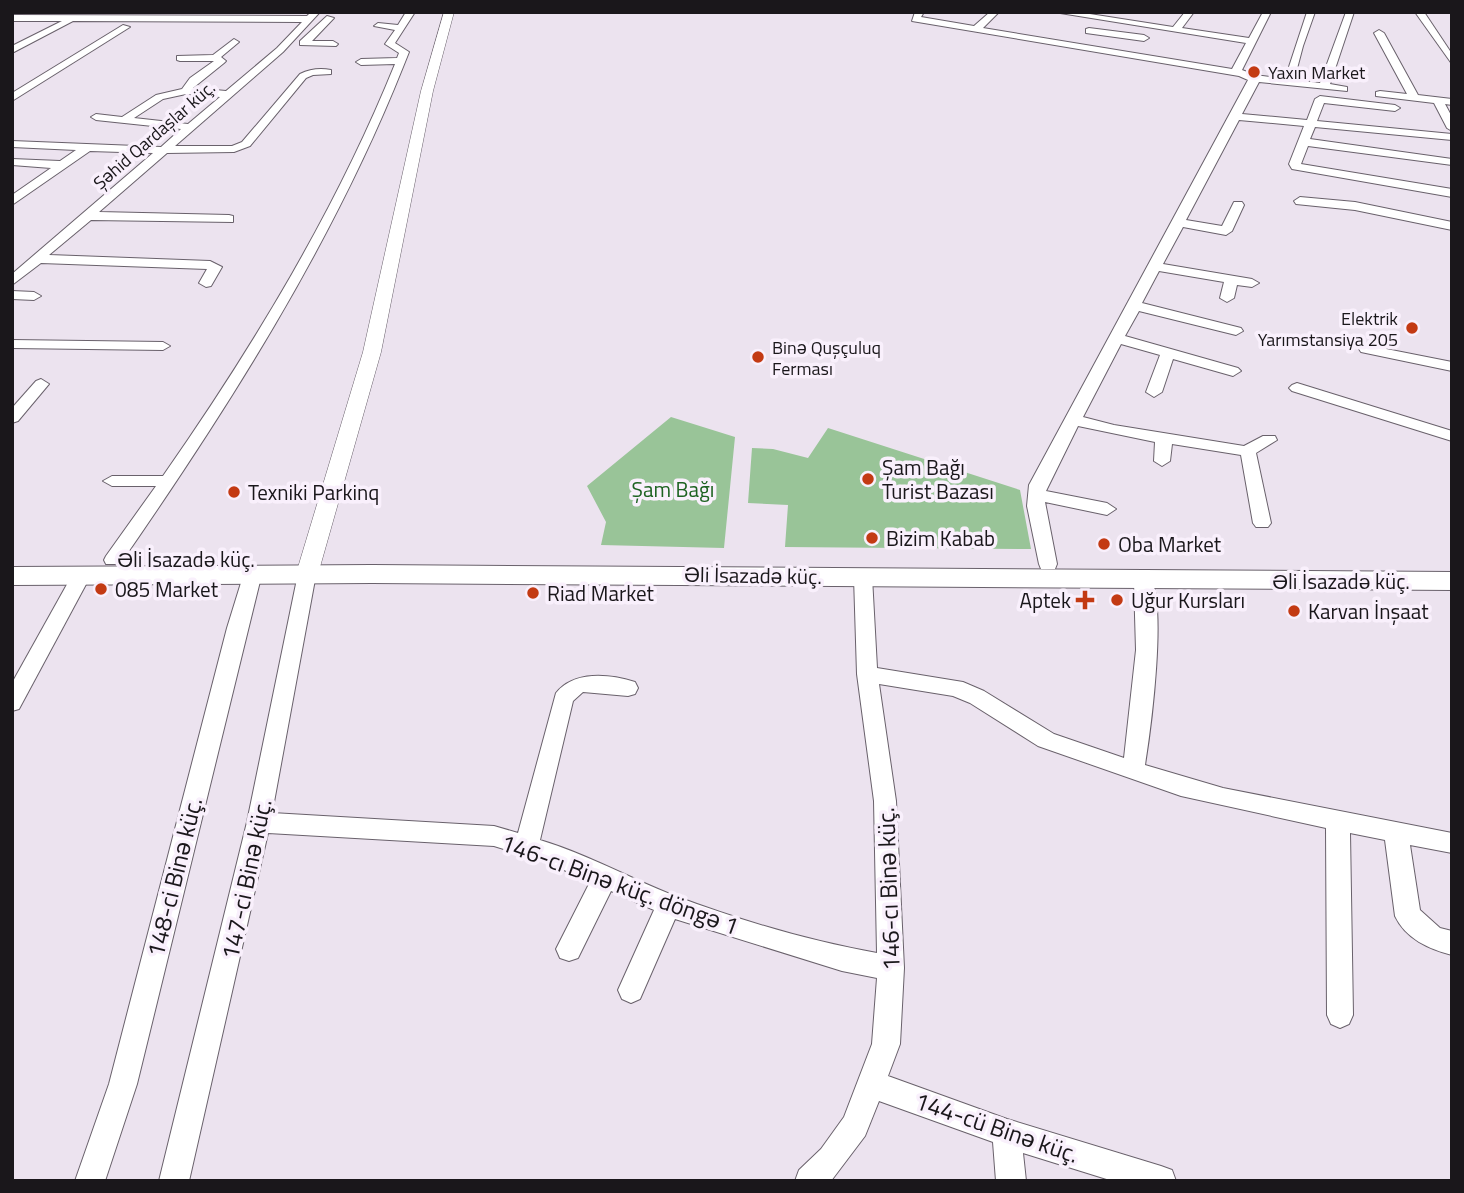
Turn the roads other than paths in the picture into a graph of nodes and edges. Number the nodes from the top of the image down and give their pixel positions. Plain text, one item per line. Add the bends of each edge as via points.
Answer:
1 (411, 12) edge
2 (449, 12) edge
3 (920, 12) edge
4 (995, 12) edge
5 (1128, 12) edge
6 (1267, 12) edge
7 (1311, 12) edge
8 (1350, 12) edge
9 (1419, 12) edge
10 (1054, 14) edge
11 (1185, 14) edge
12 (77, 15) edge
13 (313, 16) edge
14 (12, 18) edge
15 (330, 18) dead end
16 (1122, 22) junction
17 (378, 26) dead end
18 (125, 27) dead end
19 (402, 28) junction
20 (317, 30) junction
21 (338, 30) dead end
22 (975, 30) junction
23 (1175, 30) junction
24 (1089, 31) dead end
25 (1379, 33) dead end
26 (1113, 34) junction
27 (1145, 38) dead end
28 (1252, 41) junction
29 (234, 42) dead end
30 (303, 44) junction
31 (333, 44) dead end
32 (12, 50) edge
33 (180, 58) dead end
34 (215, 58) junction
35 (400, 61) junction
36 (1452, 61) edge
37 (361, 62) dead end
38 (254, 71) junction
39 (328, 72) dead end
40 (1237, 73) junction
41 (1253, 78) junction
42 (1289, 82) junction
43 (1324, 87) junction
44 (186, 91) junction
45 (227, 94) junction
46 (12, 98) edge
47 (1414, 98) junction
48 (1438, 101) junction
49 (1452, 103) edge
50 (1395, 108) dead end
51 (1234, 116) junction
52 (96, 117) dead end
53 (125, 119) junction
54 (1310, 125) junction
55 (190, 127) junction
56 (1452, 128) edge
57 (1452, 137) edge
58 (1304, 142) junction
59 (12, 144) edge
60 (86, 148) junction
61 (164, 150) junction
62 (12, 162) edge
63 (1452, 162) edge
64 (63, 165) junction
65 (1330, 189) junction
66 (1452, 193) edge
67 (14, 199) edge
68 (1300, 201) dead end
69 (1238, 205) dead end
70 (89, 216) junction
71 (229, 219) dead end
72 (1178, 222) junction
73 (1452, 226) edge
74 (38, 260) junction
75 (1154, 266) junction
76 (1232, 279) junction
77 (12, 281) edge
78 (205, 283) dead end
79 (1252, 283) dead end
80 (12, 295) edge
81 (34, 296) dead end
82 (1227, 298) dead end
83 (1133, 305) junction
84 (1236, 331) dead end
85 (1116, 338) junction
86 (12, 344) edge
87 (163, 346) dead end
88 (1367, 349) dead end
89 (1168, 353) junction
90 (1452, 368) edge
91 (1233, 371) dead end
92 (41, 384) dead end
93 (1297, 388) dead end
94 (1154, 392) dead end
95 (12, 418) edge
96 (1072, 419) junction
97 (1452, 436) edge
98 (1164, 438) junction
99 (1269, 440) dead end
100 (1247, 452) junction
101 (1162, 461) dead end
102 (112, 481) dead end
103 (169, 481) junction
104 (1036, 494) junction
105 (1107, 509) dead end
106 (1262, 523) dead end
107 (113, 559) junction
108 (12, 561) edge
109 (1452, 564) edge
110 (256, 566) junction
111 (309, 566) junction
112 (1050, 572) junction
113 (82, 575) junction
114 (12, 576) edge
115 (863, 577) junction
116 (1143, 581) junction
117 (1452, 581) edge
118 (867, 674) junction
119 (628, 688) dead end
120 (12, 702) edge
121 (1132, 771) junction
122 (1338, 821) junction
123 (259, 822) junction
124 (1396, 832) junction
125 (1452, 843) edge
126 (527, 845) junction
127 (605, 877) junction
128 (669, 905) junction
129 (1452, 943) edge
130 (569, 949) dead end
131 (891, 968) junction
132 (631, 990) dead end
133 (1340, 1015) dead end
134 (872, 1084) junction
135 (1007, 1133) junction
136 (90, 1181) edge
137 (174, 1181) edge
138 (810, 1181) edge
139 (1012, 1181) edge
140 (1161, 1181) edge

1 - 19 street
2 - 111 street via 427,91 372,352
3 - 22 street via 915,19
4 - 22 street
5 - 16 street
6 - 28 street
7 - 42 street
8 - 43 street
9 - 36 street
10 - 16 street
11 - 23 street
12 - 13 street
12 - 14 street
12 - 32 street
13 - 38 street, Şəhid Qardaşlar küç.
15 - 20 street
16 - 23 street
16 - 26 street
17 - 19 street
18 - 46 street
19 - 35 street via 390,44 404,52
20 - 21 street
20 - 30 street
22 - 40 street
23 - 28 street
24 - 26 street
25 - 47 street
26 - 27 street
28 - 40 street
29 - 34 street
30 - 31 street
30 - 38 street via 275,68
33 - 34 street
34 - 44 street via 221,61
35 - 37 street
35 - 103 street via 388,95 304,264
38 - 45 street, Şəhid Qardaşlar küç.
39 - 61 street via 303,76 241,147
40 - 41 street
41 - 42 street
41 - 51 street
42 - 43 street
43 - 47 street
44 - 45 street
44 - 53 street via 160,97
45 - 55 street, Şəhid Qardaşlar küç.
47 - 48 street
48 - 49 street
48 - 56 street
50 - 54 street via 1320,99
51 - 54 street
51 - 72 street
52 - 53 street
53 - 55 street
54 - 57 street
54 - 58 street
55 - 61 street, Şəhid Qardaşlar küç.
58 - 63 street
58 - 65 street via 1296,167
59 - 60 street
60 - 61 street
60 - 64 street
61 - 70 street, Şəhid Qardaşlar küç.
62 - 64 street
64 - 67 street
65 - 66 street
65 - 68 street
65 - 73 street
69 - 72 street via 1226,231
70 - 71 street
70 - 74 street, Şəhid Qardaşlar küç.
72 - 75 street
74 - 77 street, Şəhid Qardaşlar küç.
74 - 78 street via 215,267
75 - 76 street
75 - 83 street
76 - 79 street
76 - 82 street
80 - 81 street
83 - 84 street
83 - 85 street
85 - 89 street
85 - 96 street
86 - 87 street
88 - 90 street
89 - 91 street
89 - 94 street
92 - 95 street
93 - 97 street
96 - 98 street
96 - 104 street
98 - 100 street
98 - 101 street
99 - 100 street
100 - 106 street
102 - 103 street
103 - 107 street
104 - 105 street
104 - 112 street
107 - 108 main road, Əli İsazadə küç.
107 - 110 main road, Əli İsazadə küç.
109 - 112 main road, Əli İsazadə küç.
110 - 111 main road, Əli İsazadə küç.
110 - 113 main road, Əli İsazadə küç.
110 - 136 street, 148-ci Binə küç. via 123,1084
111 - 112 main road, Əli İsazadə küç. via 619,558
111 - 115 main road, Əli İsazadə küç.
111 - 123 street, 147-ci Binə küç.
112 - 115 main road, Əli İsazadə küç.
112 - 116 main road, Əli İsazadə küç.
113 - 114 main road, Əli İsazadə küç.
113 - 120 street
115 - 118 street, 146-cı Binə küç.
116 - 117 main road, Əli İsazadə küç.
116 - 121 street via 1147,614 1139,738
118 - 121 street via 956,688 1046,740
118 - 131 street, 146-cı Binə küç. via 885,801
119 - 126 street via 583,684 567,692
121 - 122 street via 1223,798
122 - 124 street
122 - 133 street
123 - 126 street, 146-cı Binə küç. döngə 1 via 480,835
123 - 137 street, 147-ci Binə küç.
124 - 125 street
124 - 129 street via 1408,916 1433,938
126 - 127 street, 146-cı Binə küç. döngə 1
127 - 128 street, 146-cı Binə küç. döngə 1
127 - 130 street
128 - 131 street, 146-cı Binə küç. döngə 1 via 803,949
128 - 132 street
131 - 134 street, 146-cı Binə küç. via 886,1044
134 - 135 street, 144-cü Binə küç.
134 - 138 street, 146-cı Binə küç. via 855,1126
135 - 139 street
135 - 140 street, 144-cü Binə küç.

